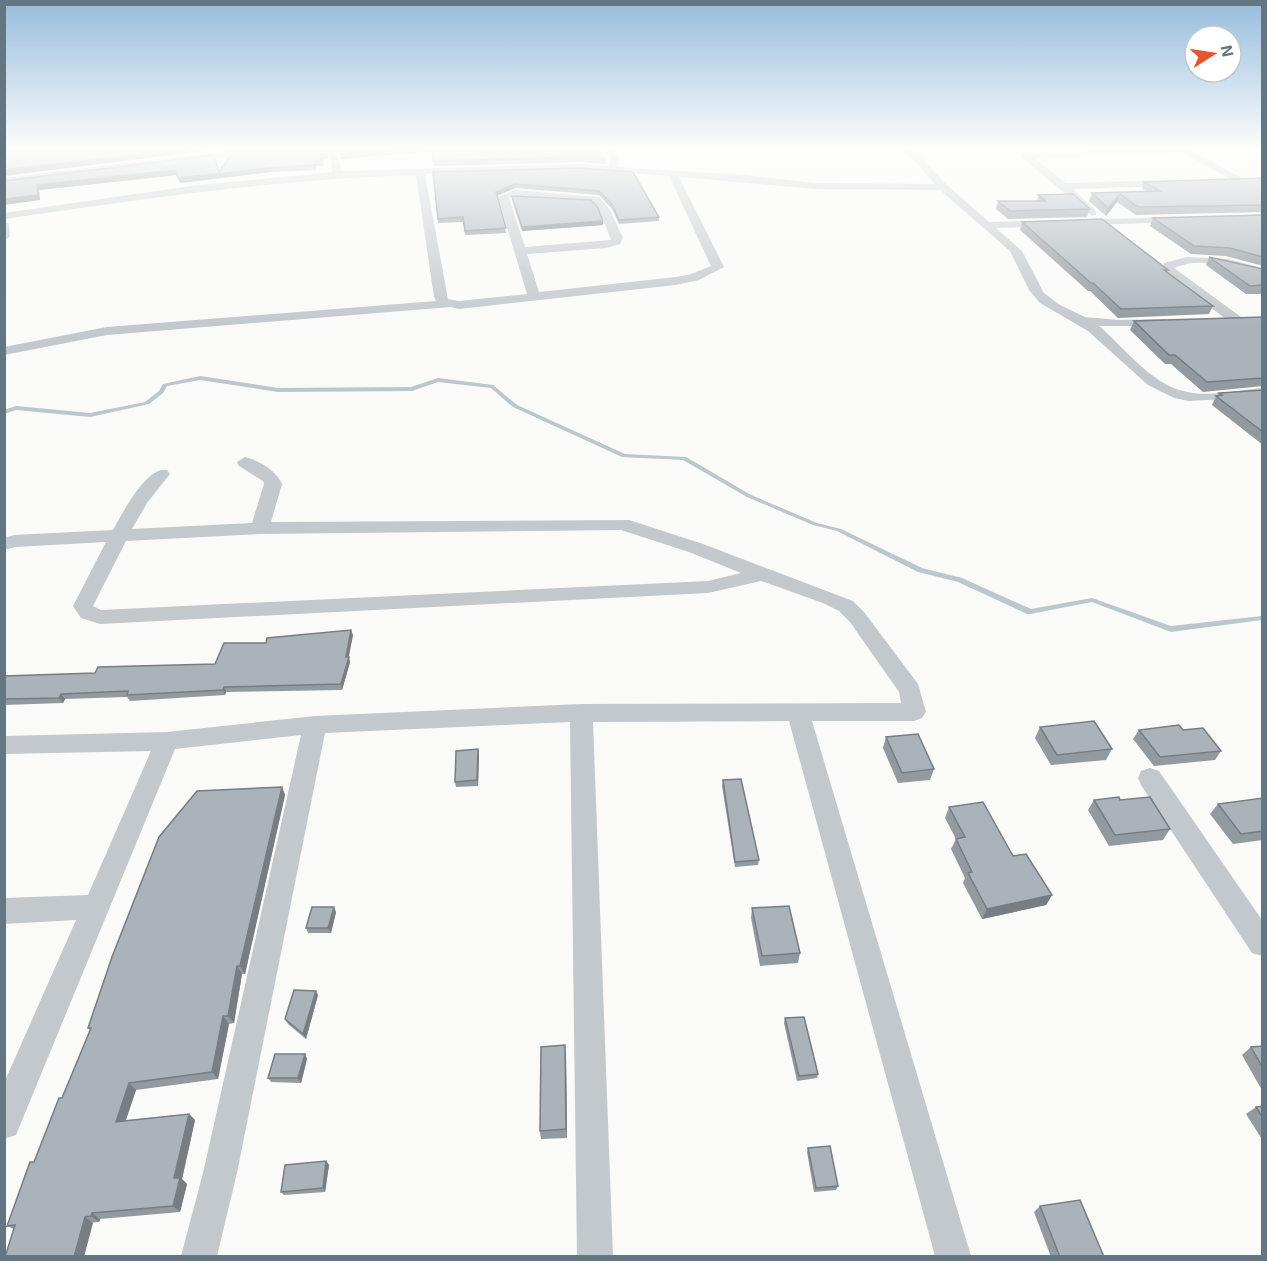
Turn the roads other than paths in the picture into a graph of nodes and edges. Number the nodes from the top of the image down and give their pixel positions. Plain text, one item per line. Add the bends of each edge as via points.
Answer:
1 (67, 207) edge
2 (426, 207) edge
3 (506, 207) edge
4 (602, 207) edge
5 (689, 207) edge
6 (965, 207) edge
7 (1087, 207) edge
8 (4, 216) edge
9 (1194, 219) edge
10 (1102, 221) junction
11 (4, 224) edge
12 (985, 225) junction
13 (4, 237) edge
14 (521, 251) junction
15 (1263, 272) edge
16 (534, 295) junction
17 (448, 304) junction
18 (1254, 319) edge
19 (1236, 320) junction
20 (1081, 321) junction
21 (1213, 321) edge
22 (1177, 322) edge
23 (1118, 324) junction
24 (1100, 335) junction
25 (4, 351) edge
26 (1263, 393) edge
27 (245, 462) dead end
28 (161, 474) dead end
29 (260, 528) junction
30 (119, 535) junction
31 (4, 544) edge
32 (762, 575) junction
33 (798, 712) junction
34 (581, 713) junction
35 (315, 725) junction
36 (167, 741) junction
37 (4, 745) edge
38 (1150, 778) dead end
39 (95, 907) junction
40 (4, 911) edge
41 (1263, 943) edge
42 (4, 1123) edge
43 (199, 1257) edge
44 (595, 1257) edge
45 (953, 1257) edge

1 - 8 street
2 - 17 street via 440,297
3 - 14 street
4 - 14 street via 617,240 606,245
5 - 16 street via 718,267 676,281
6 - 12 street
7 - 10 street
9 - 10 street
10 - 12 street
11 - 13 street
12 - 20 street via 1022,257 1035,291 1057,310
14 - 16 street
15 - 19 street via 1221,261 1168,266 1168,270
16 - 17 street
17 - 25 street via 108,331
18 - 19 street
19 - 21 street
20 - 23 street
20 - 24 street
22 - 23 street
23 - 24 street
24 - 26 street via 1154,383 1180,395
27 - 29 street via 271,478 273,484
28 - 30 street
29 - 30 street
29 - 32 street via 623,524
30 - 31 street
30 - 32 street via 83,606 88,614 100,617 708,587
32 - 33 street via 846,606 909,690 914,712
33 - 34 street
33 - 45 street
34 - 35 street
34 - 44 street
35 - 36 street
35 - 43 street
36 - 37 street
36 - 39 street
38 - 41 street
39 - 40 street
39 - 42 street

